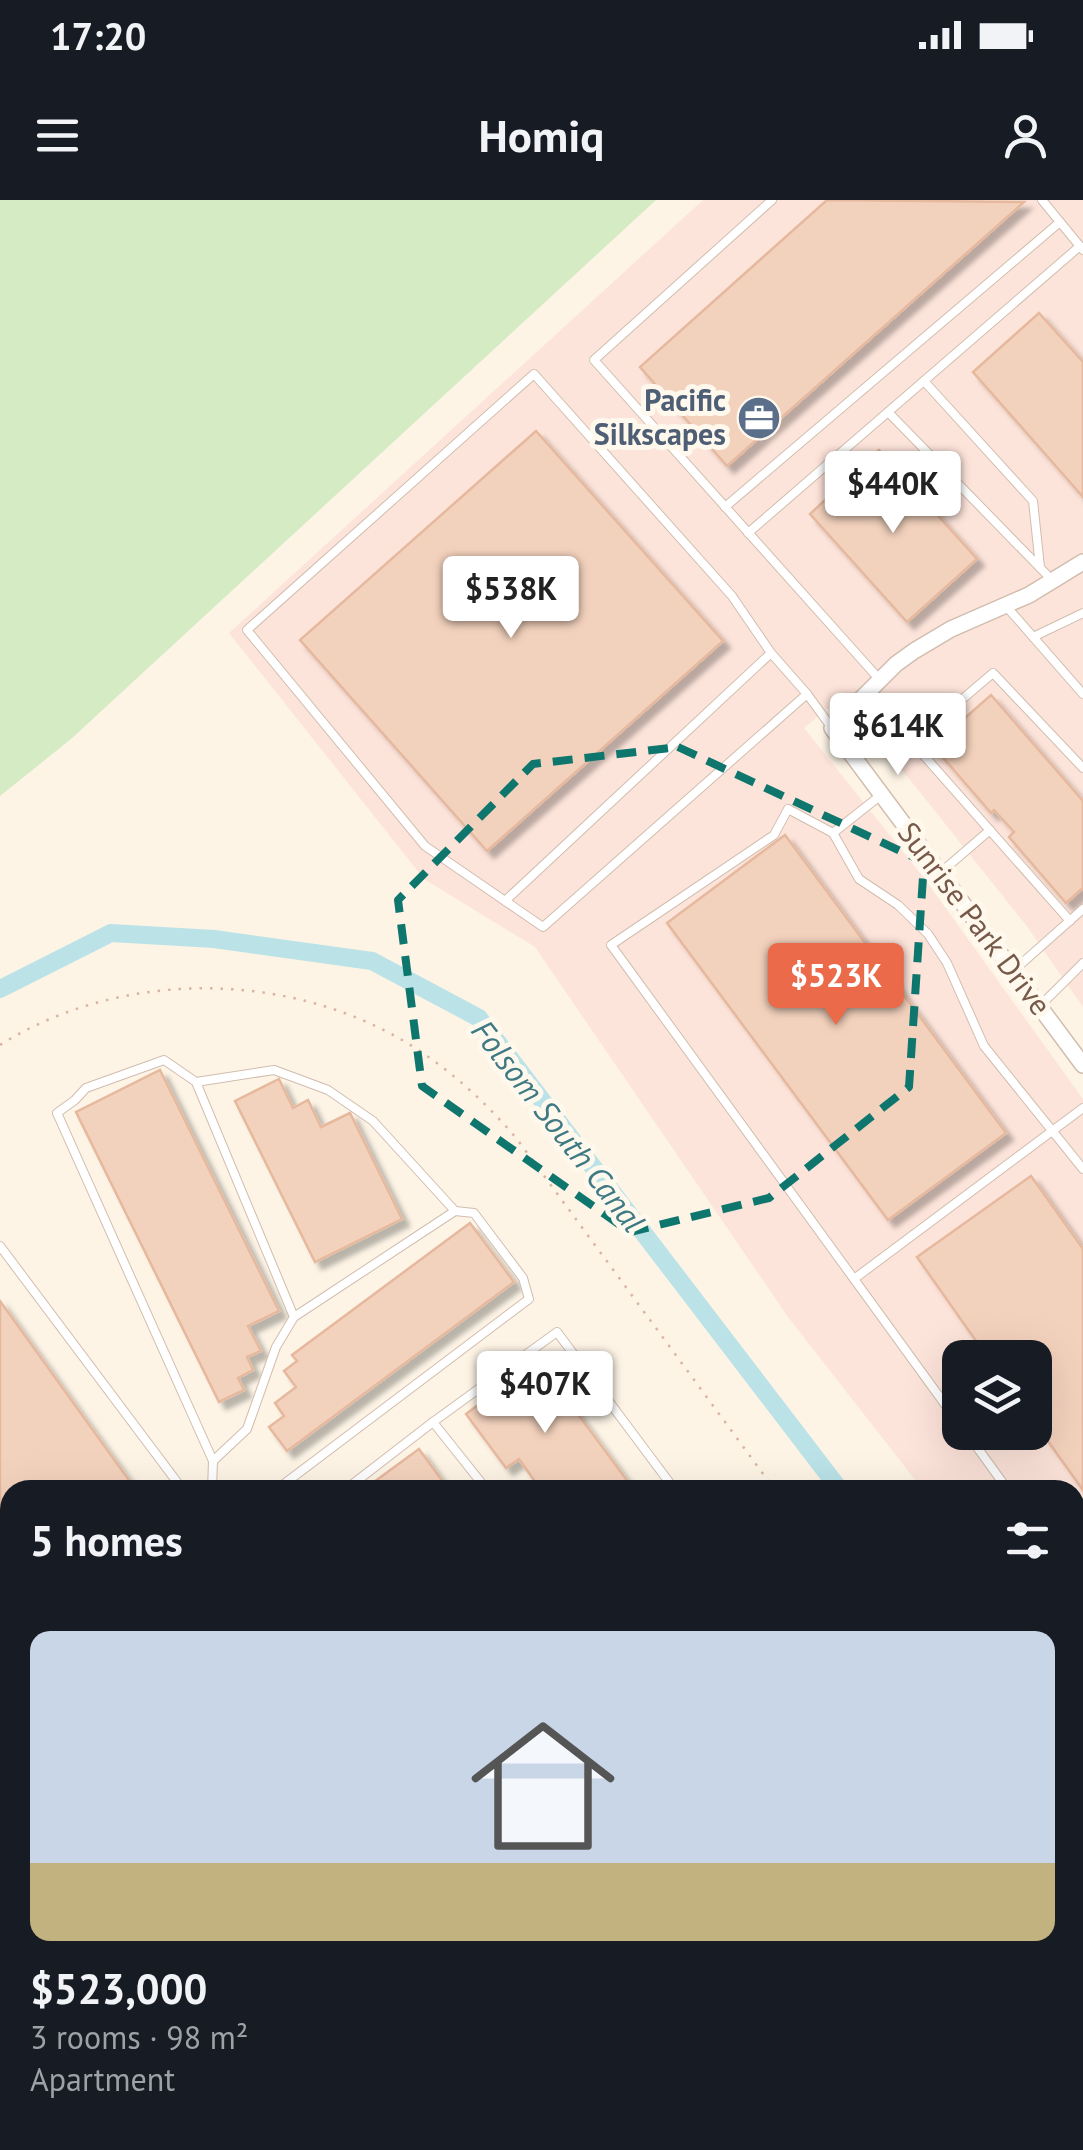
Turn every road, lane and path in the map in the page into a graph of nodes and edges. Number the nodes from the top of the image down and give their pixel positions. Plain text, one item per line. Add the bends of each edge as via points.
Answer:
1 (772, 200) edge
2 (1042, 200) edge
3 (1060, 222) junction
4 (1081, 248) edge
5 (924, 381) junction
6 (888, 412) junction
7 (725, 507) junction
8 (748, 532) junction
9 (1083, 562) edge
10 (1040, 568) junction
11 (1052, 580) junction
12 (1006, 606) junction
13 (1083, 613) edge
14 (1033, 638) junction
15 (772, 653) junction
16 (1083, 672) edge
17 (880, 680) junction
18 (1072, 681) junction
19 (807, 694) junction
20 (1083, 694) edge
21 (832, 728) junction
22 (1083, 768) edge
23 (882, 794) junction
24 (990, 830) junction
25 (833, 832) junction
26 (940, 873) junction
27 (506, 901) junction
28 (1083, 909) edge
29 (1070, 920) junction
30 (1083, 962) edge
31 (1012, 971) junction
32 (1039, 1006) junction
33 (0, 1045) edge
34 (1083, 1066) edge
35 (196, 1082) junction
36 (1083, 1108) edge
37 (1054, 1130) junction
38 (1083, 1169) edge
39 (454, 1211) junction
40 (0, 1246) edge
41 (854, 1279) junction
42 (294, 1317) junction
43 (942, 1399) edge
44 (433, 1422) junction
45 (979, 1450) edge
46 (212, 1462) junction
47 (176, 1480) edge
48 (212, 1480) edge
49 (289, 1480) edge
50 (358, 1480) edge
51 (479, 1480) edge
52 (668, 1480) edge
53 (769, 1480) edge
54 (1001, 1480) edge

1 - 7 lane via 594,360
2 - 3 lane
3 - 4 lane
3 - 7 lane
4 - 5 lane
5 - 6 lane
5 - 10 lane via 1033,501
6 - 8 lane
6 - 10 lane
7 - 8 lane
8 - 17 lane
9 - 11 street
10 - 11 lane
11 - 12 street
12 - 14 lane
12 - 17 street via 932,640
13 - 14 lane
14 - 18 lane
15 - 19 lane
15 - 27 lane
15 - 27 lane via 732,596 534,374 247,630 425,846
16 - 18 lane
17 - 21 street
18 - 20 lane
19 - 21 lane
19 - 27 lane via 543,927
21 - 23 street, Sunrise Park Drive
22 - 24 lane via 993,673 912,742
23 - 25 lane
23 - 26 street, Sunrise Park Drive
24 - 26 lane
24 - 29 lane
25 - 37 lane via 860,879 928,934 984,1046
25 - 41 lane via 788,809 774,835 611,944
26 - 31 street, Sunrise Park Drive
28 - 29 lane
29 - 31 lane
30 - 32 lane
31 - 32 street, Sunrise Park Drive
32 - 34 street, Sunrise Park Drive
33 - 53 path via 88,1006 147,992 211,988 316,1003 394,1035 461,1082 506,1127
35 - 39 lane via 274,1070 328,1090 372,1120
35 - 42 lane
35 - 46 lane via 164,1060 86,1088 56,1113
36 - 37 lane
37 - 38 lane
37 - 41 lane
39 - 42 lane
39 - 49 lane via 474,1213 523,1278 529,1299
40 - 47 lane
41 - 43 lane
42 - 46 lane via 276,1347 247,1430
44 - 50 lane
44 - 51 lane
44 - 52 lane via 558,1332
45 - 54 lane
46 - 48 lane

